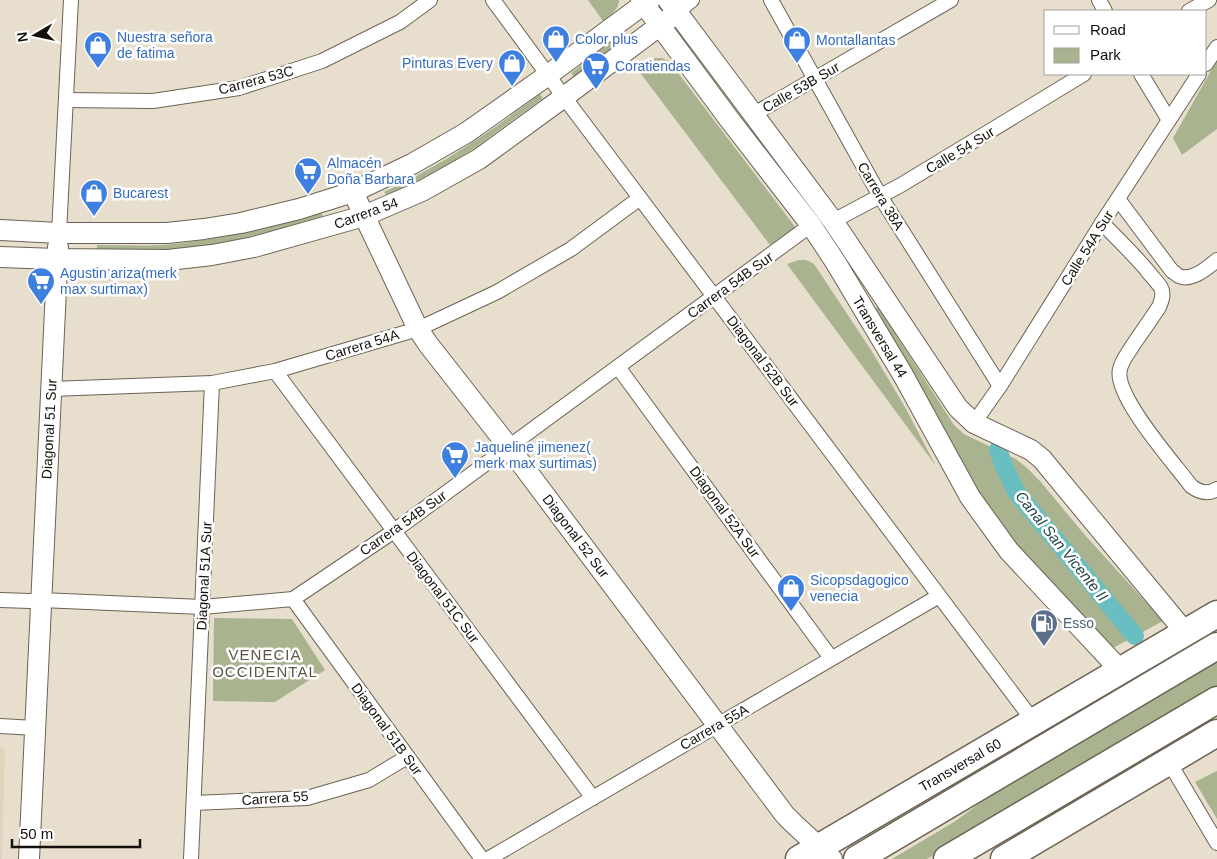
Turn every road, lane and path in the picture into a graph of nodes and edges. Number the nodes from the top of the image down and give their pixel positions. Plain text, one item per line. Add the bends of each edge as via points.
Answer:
1 (71, 0) edge
2 (430, 0) edge
3 (493, 0) edge
4 (771, 0) edge
5 (951, 0) edge
6 (1209, 0) edge
7 (645, 1) edge
8 (675, 3) edge
9 (1191, 10) edge
10 (660, 26) junction
11 (1217, 47) edge
12 (1207, 62) edge
13 (548, 75) junction
14 (1082, 75) edge
15 (1142, 75) edge
16 (1198, 75) edge
17 (815, 80) junction
18 (564, 97) junction
19 (66, 100) junction
20 (754, 114) junction
21 (1169, 120) junction
22 (353, 192) junction
23 (880, 196) junction
24 (640, 198) junction
25 (1118, 199) junction
26 (364, 216) junction
27 (833, 221) junction
28 (1102, 223) junction
29 (811, 225) junction
30 (0, 230) edge
31 (58, 232) junction
32 (0, 257) edge
33 (57, 260) junction
34 (1217, 260) edge
35 (714, 297) junction
36 (418, 329) junction
37 (618, 367) junction
38 (275, 371) junction
39 (212, 383) junction
40 (1000, 386) junction
41 (51, 389) junction
42 (974, 423) junction
43 (508, 446) junction
44 (1217, 489) edge
45 (394, 531) junction
46 (939, 596) junction
47 (293, 599) junction
48 (0, 600) edge
49 (41, 600) junction
50 (202, 607) junction
51 (1217, 614) edge
52 (1185, 632) junction
53 (1217, 646) edge
54 (831, 658) junction
55 (1120, 671) junction
56 (1217, 700) edge
57 (1034, 722) junction
58 (718, 725) junction
59 (0, 726) edge
60 (35, 728) junction
61 (1217, 733) edge
62 (407, 757) junction
63 (1029, 757) junction
64 (1169, 762) junction
65 (950, 771) junction
66 (1065, 789) junction
67 (593, 798) junction
68 (194, 803) junction
69 (1217, 842) edge
70 (817, 855) edge
71 (28, 859) edge
72 (191, 859) edge
73 (482, 859) edge
74 (488, 859) edge
75 (857, 859) edge
76 (947, 859) edge
77 (1002, 859) edge

1 - 19 street, Diagonal 51 Sur
2 - 19 street, Carrera 53C via 400,22 322,61 239,88 153,101
3 - 13 street, Diagonal 52B Sur
4 - 17 street, Carrera 38A
5 - 17 street, Calle 53B Sur
6 - 9 street
7 - 10 street, Transversal 44
7 - 13 street, Carrera 54
8 - 10 street, Carrera 54
8 - 20 street, Transversal 44
10 - 18 street, Carrera 54
10 - 29 street, Transversal 44
11 - 12 street
13 - 18 street, Diagonal 52B Sur
13 - 22 street, Carrera 54 via 466,133
14 - 23 street, Calle 54 Sur
15 - 21 street
16 - 21 street, Calle 54A Sur
17 - 20 street, Calle 53B Sur
17 - 23 street, Carrera 38A
18 - 24 street, Diagonal 52B Sur
18 - 26 street, Carrera 54 via 479,159 422,191
19 - 31 street, Diagonal 51 Sur
20 - 27 street, Transversal 44
21 - 25 street, Calle 54A Sur
22 - 26 street, Diagonal 52 Sur
22 - 31 street, Carrera 54 via 251,221 204,229
23 - 27 street, Calle 54 Sur
23 - 40 street, Carrera 38A
24 - 35 street, Diagonal 52B Sur
24 - 36 street, Carrera 54A via 571,249 497,292
25 - 28 street, Calle 54A Sur
25 - 34 street via 1172,271 1180,277 1198,274
26 - 33 street, Carrera 54 via 254,247 212,255 168,260
26 - 36 street, Diagonal 52 Sur
27 - 42 street, Transversal 44 via 958,408
28 - 40 street, Calle 54A Sur
28 - 44 street via 1149,273 1162,294 1159,306 1120,368 1123,389 1140,420 1191,486 1207,493
29 - 35 street, Carrera 54B Sur
29 - 55 street, Transversal 44 via 903,375 970,497 1009,551
30 - 31 street, Carrera 54
31 - 33 street, Diagonal 51 Sur
32 - 33 street, Carrera 54
33 - 41 street, Diagonal 51 Sur
35 - 37 street, Carrera 54B Sur
35 - 46 street, Diagonal 52B Sur
36 - 38 street, Carrera 54A
36 - 43 street, Diagonal 52 Sur
37 - 43 street, Carrera 54B Sur
37 - 54 street, Diagonal 52A Sur
38 - 39 street, Carrera 54A
38 - 45 street, Diagonal 51C Sur
39 - 41 street, Carrera 54A
39 - 50 street, Diagonal 51A Sur
40 - 42 street, Calle 54A Sur
41 - 49 street, Diagonal 51 Sur
42 - 52 street, Transversal 44 via 1031,450 1042,459
43 - 45 street, Carrera 54B Sur
43 - 58 street, Diagonal 52 Sur
45 - 47 street, Carrera 54B Sur
45 - 67 street, Diagonal 51C Sur
46 - 54 street, Carrera 55A
46 - 57 street, Diagonal 52B Sur
47 - 50 street, Carrera 54B Sur
47 - 62 street, Diagonal 51B Sur
48 - 49 street, Carrera 54B Sur
49 - 50 street, Carrera 54B Sur
49 - 60 street, Diagonal 51 Sur
50 - 68 street, Diagonal 51A Sur
51 - 52 highway, Transversal 60
52 - 55 highway, Transversal 60
53 - 63 highway, Transversal 60
54 - 58 street, Carrera 55A
55 - 57 highway, Transversal 60
56 - 66 highway
57 - 65 highway, Transversal 60
58 - 67 street, Carrera 55A
58 - 70 street, Diagonal 52 Sur
59 - 60 street
60 - 71 street, Diagonal 51 Sur
61 - 64 highway
62 - 68 street, Carrera 55 via 369,780 307,798
62 - 73 street, Diagonal 51B Sur
63 - 65 highway
63 - 75 highway, Transversal 60
64 - 69 street
64 - 77 highway
65 - 70 highway, Transversal 60
66 - 76 highway
66 - 77 highway
67 - 74 street, Carrera 55A
68 - 72 street, Diagonal 51A Sur

